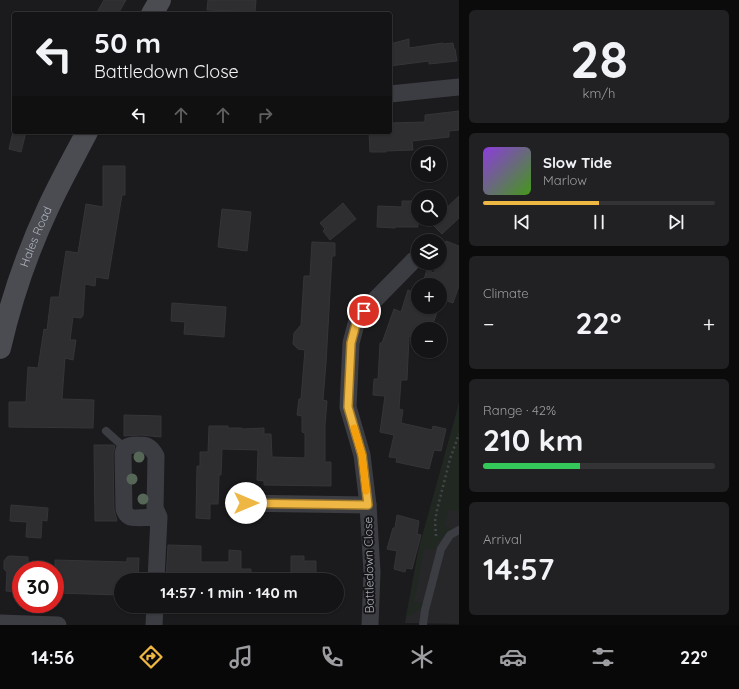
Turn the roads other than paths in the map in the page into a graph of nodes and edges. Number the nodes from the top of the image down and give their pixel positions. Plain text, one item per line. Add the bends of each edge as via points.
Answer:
1 (160, 0) edge
2 (153, 12) edge
3 (459, 87) edge
4 (392, 94) edge
5 (86, 134) edge
6 (411, 263) edge
7 (0, 348) edge
8 (106, 431) dead end
9 (125, 448) junction
10 (246, 503) dead end
11 (368, 505) junction
12 (159, 517) junction
13 (459, 530) edge
14 (156, 573) edge
15 (155, 613) edge
16 (0, 623) edge
17 (58, 625) edge
18 (154, 625) edge
19 (370, 625) edge
20 (423, 625) edge

1 - 2 main road
3 - 4 street
5 - 7 main road, Hales Road via 37,233 18,282
6 - 11 street, Battledown Close via 364,311 356,324 351,343 348,407 362,455
8 - 9 lane
9 - 12 street via 131,445 146,446 152,449 156,456 155,508
9 - 12 street via 125,513 133,518
10 - 11 street, Battledown Close
11 - 19 street, Battledown Close via 372,572
12 - 14 street
13 - 20 lane via 450,535 441,549
15 - 18 street
16 - 17 street

